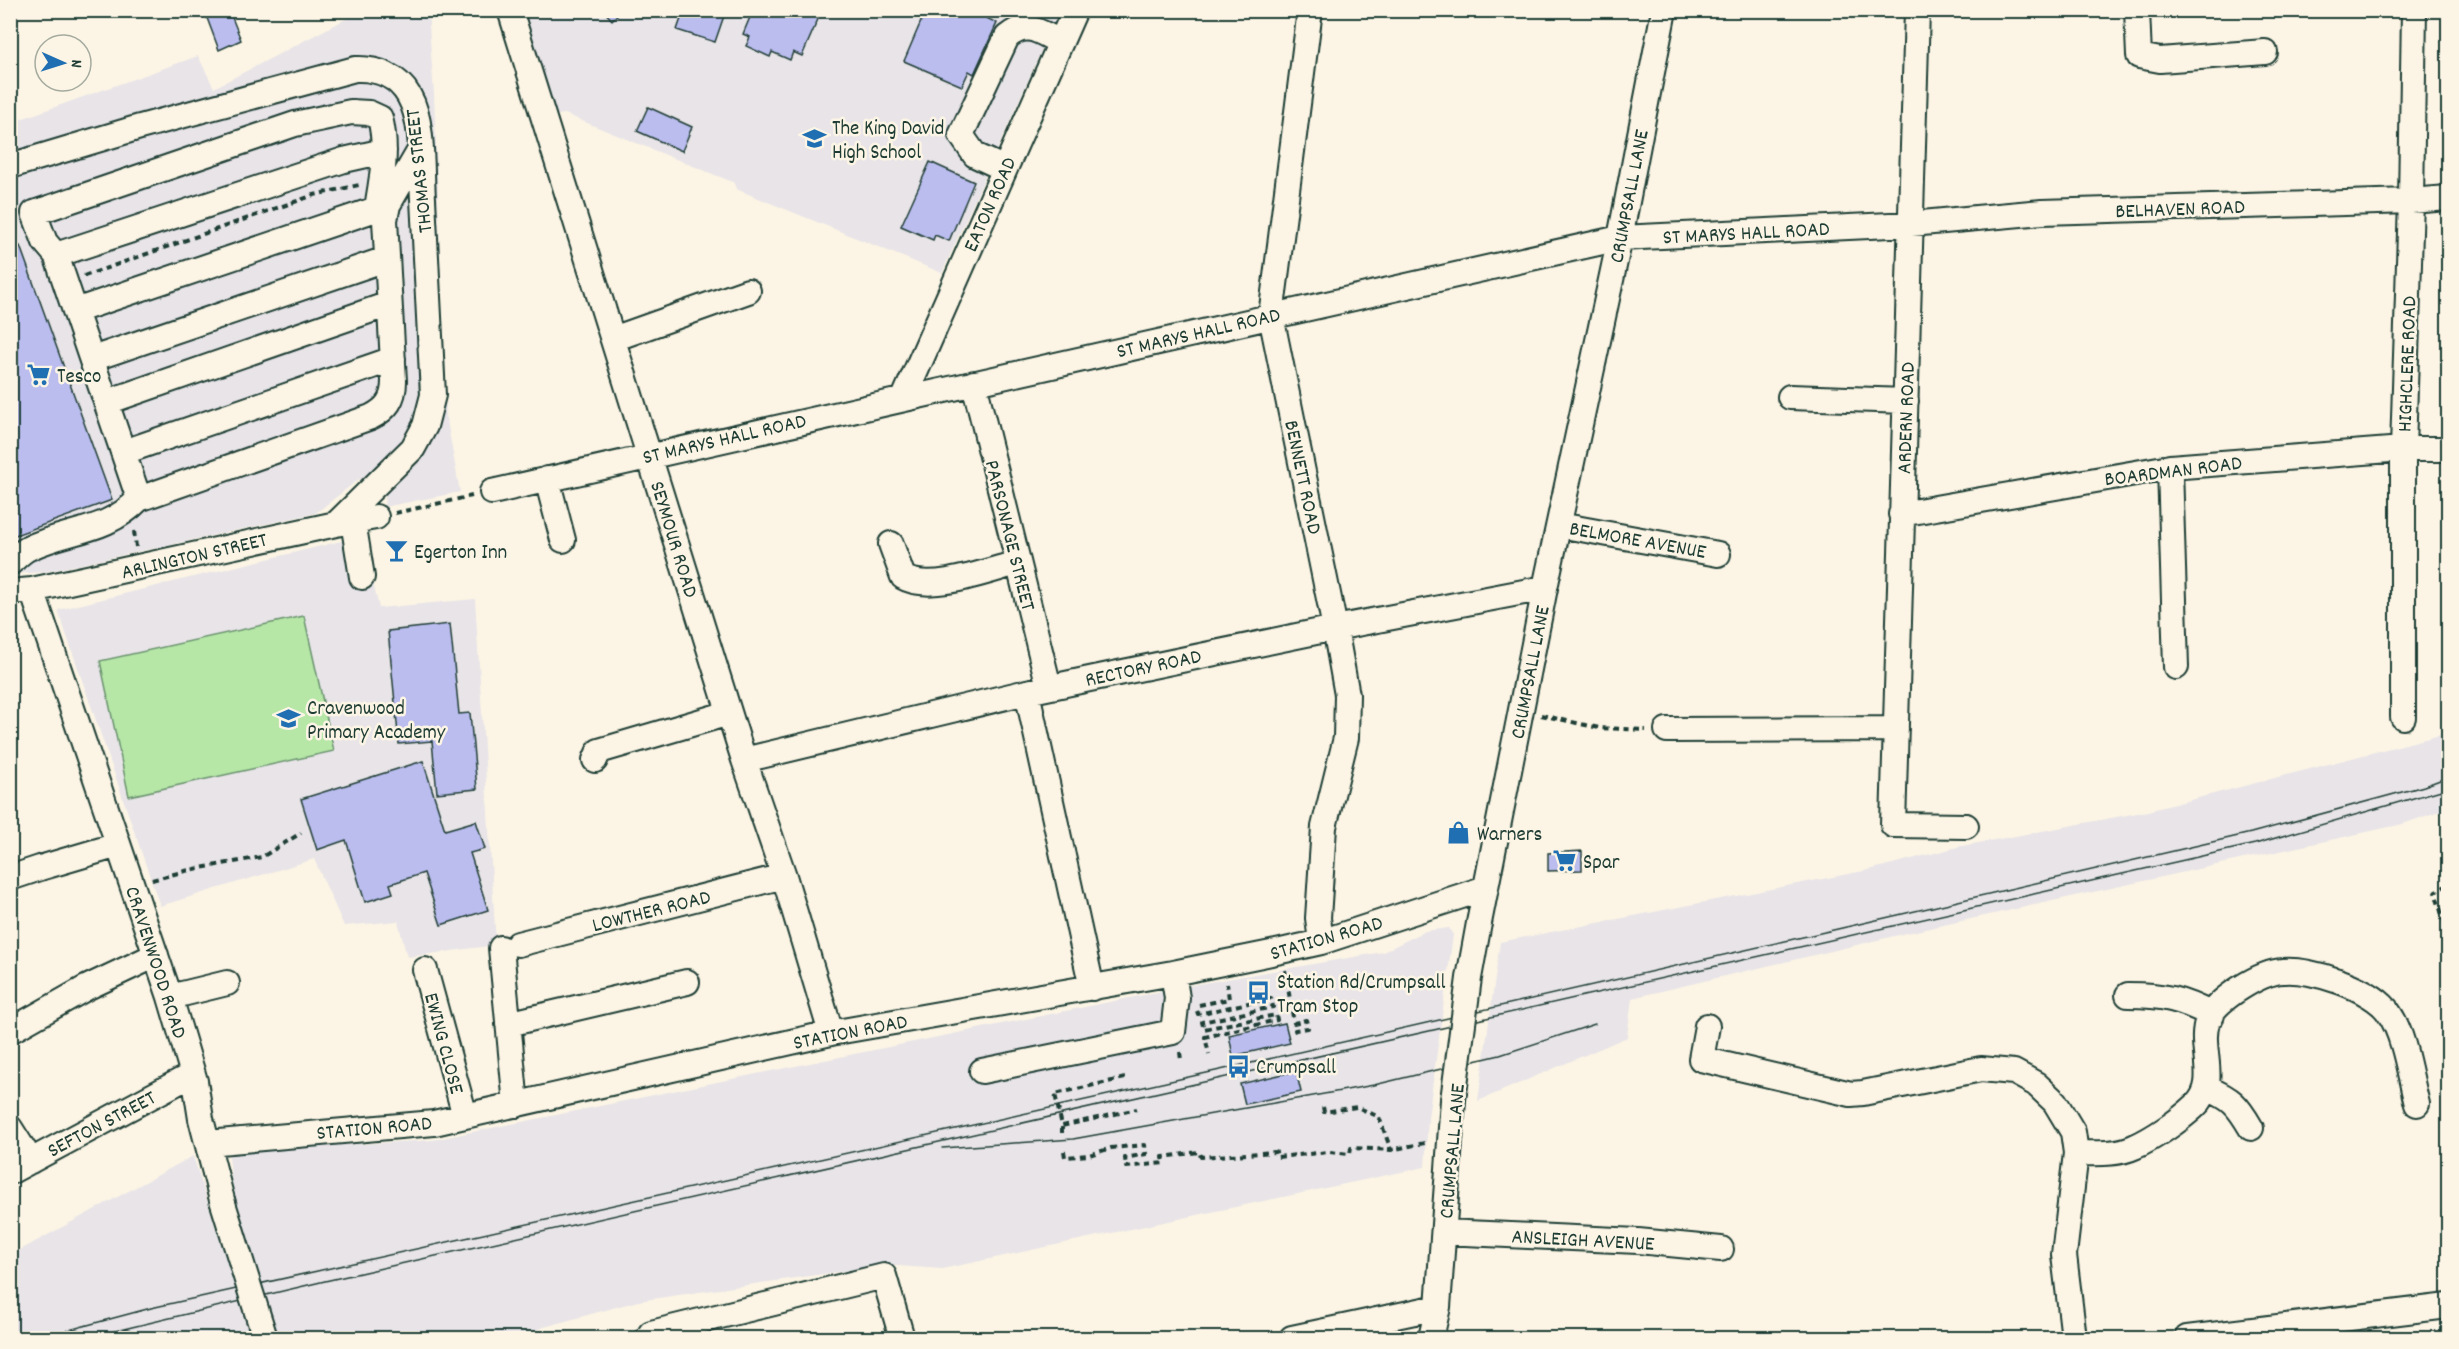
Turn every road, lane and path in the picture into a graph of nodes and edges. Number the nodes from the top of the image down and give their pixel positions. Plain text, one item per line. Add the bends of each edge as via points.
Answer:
1 (510, 10) edge
2 (1075, 10) edge
3 (1310, 10) edge
4 (1664, 10) edge
5 (1917, 10) edge
6 (2137, 10) edge
7 (2414, 10) edge
8 (1060, 42) junction
9 (2265, 52) dead end
10 (420, 150) junction
11 (384, 152) junction
12 (10, 166) edge
13 (1005, 169) junction
14 (2448, 198) edge
15 (2411, 201) junction
16 (383, 207) junction
17 (1911, 224) junction
18 (1620, 238) junction
19 (56, 255) junction
20 (387, 259) junction
21 (748, 291) dead end
22 (389, 304) junction
23 (75, 311) junction
24 (1271, 316) junction
25 (613, 339) junction
26 (92, 359) junction
27 (393, 359) junction
28 (974, 383) junction
29 (1790, 397) dead end
30 (904, 398) junction
31 (1906, 401) junction
32 (106, 402) junction
33 (2403, 449) junction
34 (2448, 449) edge
35 (124, 452) junction
36 (649, 455) junction
37 (2170, 467) junction
38 (547, 479) junction
39 (492, 492) joint
40 (140, 499) junction
41 (1901, 514) junction
42 (355, 521) junction
43 (1558, 525) junction
44 (563, 540) dead end
45 (891, 544) dead end
46 (1718, 554) dead end
47 (10, 563) edge
48 (1017, 563) junction
49 (362, 577) dead end
50 (1545, 588) junction
51 (21, 591) edge
52 (1335, 628) junction
53 (2176, 667) dead end
54 (1038, 689) junction
55 (1521, 711) junction
56 (729, 712) junction
57 (2403, 717) dead end
58 (1896, 729) junction
59 (1667, 730) joint
60 (595, 760) dead end
61 (744, 760) junction
62 (1966, 826) dead end
63 (301, 833) dead end
64 (118, 845) junction
65 (784, 876) junction
66 (10, 878) edge
67 (2448, 885) edge
68 (131, 886) junction
69 (1486, 888) junction
70 (2448, 934) edge
71 (1321, 942) junction
72 (1281, 951) junction
73 (156, 955) junction
74 (1221, 963) junction
75 (425, 970) dead end
76 (1173, 974) junction
77 (687, 982) dead end
78 (227, 983) dead end
79 (1092, 988) junction
80 (2128, 995) dead end
81 (170, 997) junction
82 (2211, 1015) junction
83 (508, 1024) junction
84 (1707, 1026) dead end
85 (10, 1031) edge
86 (831, 1033) junction
87 (1297, 1035) dead end
88 (1179, 1052) dead end
89 (1209, 1054) dead end
90 (1180, 1060) dead end
91 (982, 1071) dead end
92 (193, 1074) junction
93 (1125, 1078) dead end
94 (2207, 1088) junction
95 (2417, 1104) dead end
96 (516, 1105) junction
97 (1323, 1107) dead end
98 (1137, 1109) dead end
99 (465, 1116) junction
100 (1062, 1126) junction
101 (10, 1128) edge
102 (2251, 1128) dead end
103 (1062, 1133) dead end
104 (1451, 1139) junction
105 (208, 1143) junction
106 (1391, 1150) junction
107 (1064, 1151) dead end
108 (2076, 1154) junction
109 (21, 1166) edge
110 (1444, 1232) junction
111 (1721, 1249) dead end
112 (2448, 1306) edge
113 (1438, 1307) junction
114 (266, 1338) edge
115 (648, 1338) edge
116 (902, 1338) edge
117 (1292, 1338) edge
118 (1431, 1338) edge
119 (2074, 1338) edge
120 (2187, 1338) edge

1 - 25 street, SEYMOUR ROAD
2 - 8 street, EATON ROAD
3 - 24 street, BENNETT ROAD
4 - 18 street, CRUMPSALL LANE
5 - 17 street, ARDERN ROAD
6 - 9 street via 2139,56 2160,60
7 - 15 street, HIGHCLERE ROAD
8 - 13 street, EATON ROAD
8 - 13 street via 1025,27 1007,37 961,135 975,155
10 - 12 street, THOMAS STREET via 413,104 402,85 375,70 355,69
10 - 16 street
10 - 42 street, THOMAS STREET via 434,395 425,426 412,448
11 - 16 street
11 - 19 street via 344,160
11 - 19 street via 380,118 369,113 351,112 295,124 34,213 45,242
13 - 30 street, EATON ROAD
14 - 15 street, BELHAVEN ROAD
15 - 17 street, BELHAVEN ROAD via 2042,212
15 - 33 street, HIGHCLERE ROAD
16 - 20 street
16 - 23 street
17 - 18 street, ST MARYS HALL ROAD
17 - 31 street, ARDERN ROAD
18 - 24 street, ST MARYS HALL ROAD
18 - 43 street, CRUMPSALL LANE
19 - 23 street
20 - 22 street
20 - 26 street
21 - 25 street
22 - 27 street
22 - 32 street
23 - 26 street
24 - 28 street, ST MARYS HALL ROAD
24 - 52 street, BENNETT ROAD
25 - 36 street, SEYMOUR ROAD
26 - 32 street
27 - 35 street
27 - 40 street via 394,390 380,412
28 - 30 street, ST MARYS HALL ROAD
28 - 48 street, PARSONAGE STREET
29 - 31 street
30 - 36 street, ST MARYS HALL ROAD
31 - 41 street, ARDERN ROAD
32 - 35 street
33 - 34 street, BOARDMAN ROAD
33 - 37 street, BOARDMAN ROAD
33 - 57 street, HIGHCLERE ROAD
35 - 40 street
36 - 38 street, ST MARYS HALL ROAD
36 - 56 street, SEYMOUR ROAD
37 - 41 street, BOARDMAN ROAD
37 - 53 street
38 - 39 street, ST MARYS HALL ROAD
38 - 44 street
39 - 42 path
40 - 47 street via 104,525 27,548
41 - 58 street, ARDERN ROAD
42 - 49 street
42 - 51 street, ARLINGTON STREET
43 - 46 street, BELMORE AVENUE
43 - 50 street, CRUMPSALL LANE
45 - 48 street via 903,578 921,584
48 - 54 street, PARSONAGE STREET
50 - 52 street, RECTORY ROAD
50 - 55 street, CRUMPSALL LANE
51 - 64 street, CRAVENWOOD ROAD
52 - 54 street, RECTORY ROAD
52 - 71 street, BENNETT ROAD via 1347,695 1346,738 1324,827 1318,918
54 - 61 street, RECTORY ROAD
54 - 79 street, PARSONAGE STREET via 1056,826
55 - 59 path via 1599,728
55 - 69 street, CRUMPSALL LANE
56 - 60 street via 599,751
56 - 61 street, SEYMOUR ROAD
58 - 59 street
58 - 62 street, ARDERN ROAD via 1893,825
61 - 65 street, SEYMOUR ROAD
63 - 68 path via 262,858 189,870
64 - 66 street
64 - 68 street, CRAVENWOOD ROAD
65 - 83 street, LOWTHER ROAD via 509,946
65 - 86 street, SEYMOUR ROAD
67 - 70 path via 2435,892
68 - 73 street, CRAVENWOOD ROAD
69 - 71 street, STATION ROAD
69 - 104 street, CRUMPSALL LANE, bridge via 1469,978
71 - 72 street, STATION ROAD
72 - 74 street, STATION ROAD
72 - 87 path via 1294,1023 1306,1020 1308,1028 1296,1030
73 - 81 street, CRAVENWOOD ROAD
73 - 85 street via 86,988
74 - 76 street, STATION ROAD
74 - 89 path via 1229,999 1196,1006 1198,1014 1271,998 1273,1006 1202,1022 1204,1029 1276,1015 1277,1020 1205,1036
75 - 99 street, EWING CLOSE
76 - 79 street, STATION ROAD
76 - 91 street via 1177,998 1173,1032
77 - 83 street
78 - 81 street
79 - 86 street, STATION ROAD
80 - 82 street via 2158,995
81 - 92 street, CRAVENWOOD ROAD
82 - 94 street via 2206,1037
82 - 95 street via 2251,981 2282,971 2320,976 2364,991 2390,1014
83 - 96 street
84 - 108 street via 1701,1059 1851,1094 1981,1069 2014,1072 2036,1084 2055,1102 2073,1132
86 - 96 street, STATION ROAD
88 - 90 path
92 - 105 street, CRAVENWOOD ROAD
92 - 109 street, SEFTON STREET
93 - 100 path via 1055,1094
94 - 102 street via 2232,1100
94 - 108 street via 2196,1105 2134,1147
96 - 99 street, STATION ROAD
97 - 106 path via 1324,1112 1357,1107 1379,1117
98 - 100 path
99 - 105 street, STATION ROAD via 434,1123
100 - 103 path
101 - 109 street
104 - 106 path
104 - 110 street, CRUMPSALL LANE
105 - 114 street, CRAVENWOOD ROAD, bridge
106 - 107 path via 1352,1148 1350,1154 1277,1157 1276,1152 1201,1158 1199,1152 1163,1157 1164,1163 1126,1167 1125,1158 1146,1154 1145,1145 1065,1157
108 - 119 street via 2064,1255
110 - 111 street, ANSLEIGH AVENUE
110 - 113 street, CRUMPSALL LANE
112 - 120 street
113 - 117 street
113 - 118 street, CRUMPSALL LANE
115 - 116 street via 651,1333 884,1276

